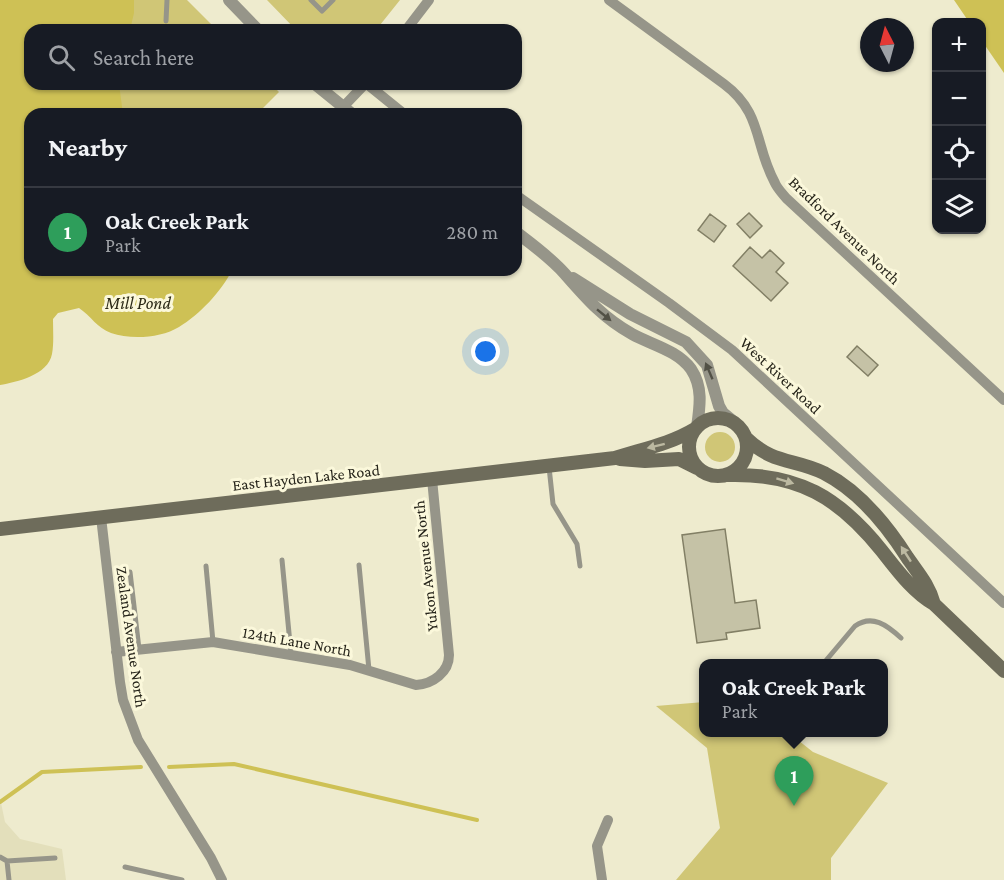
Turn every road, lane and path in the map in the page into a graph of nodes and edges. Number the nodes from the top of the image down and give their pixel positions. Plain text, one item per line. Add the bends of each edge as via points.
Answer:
1 (167, 0) edge
2 (229, 0) edge
3 (311, 0) edge
4 (333, 0) edge
5 (429, 0) edge
6 (609, 0) edge
7 (166, 21) dead end
8 (252, 24) edge
9 (411, 24) edge
10 (322, 90) edge
11 (362, 90) edge
12 (374, 90) edge
13 (343, 108) edge
14 (349, 108) edge
15 (396, 108) edge
16 (522, 199) edge
17 (522, 236) edge
18 (564, 273) junction
19 (1004, 400) edge
20 (734, 422) junction
21 (696, 428) junction
22 (746, 438) junction
23 (615, 458) junction
24 (549, 466) junction
25 (697, 468) junction
26 (728, 475) junction
27 (432, 479) junction
28 (101, 517) junction
29 (0, 529) edge
30 (282, 560) dead end
31 (359, 565) dead end
32 (206, 566) dead end
33 (580, 566) dead end
34 (130, 572) dead end
35 (1004, 603) edge
36 (934, 604) junction
37 (901, 638) dead end
38 (213, 642) junction
39 (139, 649) junction
40 (449, 651) joint
41 (116, 652) junction
42 (291, 654) junction
43 (826, 659) edge
44 (369, 670) junction
45 (1004, 672) edge
46 (608, 819) dead end
47 (0, 857) edge
48 (55, 858) dead end
49 (7, 861) junction
50 (125, 867) dead end
51 (9, 880) edge
52 (182, 880) edge
53 (222, 880) edge
54 (602, 880) edge

1 - 7 lane
2 - 8 street
3 - 4 lane via 322,11
5 - 9 street
6 - 19 street, Bradford Avenue North via 740,97 752,116 775,183 786,198
10 - 13 street
11 - 14 street
12 - 15 street
16 - 35 street, West River Road via 732,350
17 - 18 street
20 -> 18 street via 719,406 707,365 686,342 630,314
18 -> 21 street via 603,315 664,348 690,369 700,390
20 - 21 main road via 712,419
20 - 22 main road
21 -> 23 main road, East Hayden Lake Road via 658,446
21 - 25 main road via 689,453
22 - 26 main road via 745,459
36 -> 22 main road via 930,589 899,544 864,503 826,474 770,456
23 - 24 main road, East Hayden Lake Road
23 - 25 main road, East Hayden Lake Road via 679,459
24 - 27 main road, East Hayden Lake Road
24 - 33 lane via 553,504 577,544
25 - 26 main road via 710,475
26 -> 36 main road via 778,478 821,495 854,519 916,590
27 - 28 main road, East Hayden Lake Road
27 - 40 street, Yukon Avenue North
28 - 29 main road, East Hayden Lake Road
28 - 41 street, Zealand Avenue North
30 - 42 lane
31 - 44 lane
32 - 38 lane
34 - 39 lane
36 - 45 main road
37 - 43 lane via 880,623 862,621
38 - 39 street, 124th Lane North
38 - 42 street, 124th Lane North
39 - 41 street, 124th Lane North
40 - 44 street, 124th Lane North via 447,667 425,684 404,682
41 - 53 street, Zealand Avenue North via 123,700 138,740
42 - 44 street, 124th Lane North
46 - 54 street via 597,846
47 - 49 lane
48 - 49 lane
49 - 51 lane
50 - 52 lane

